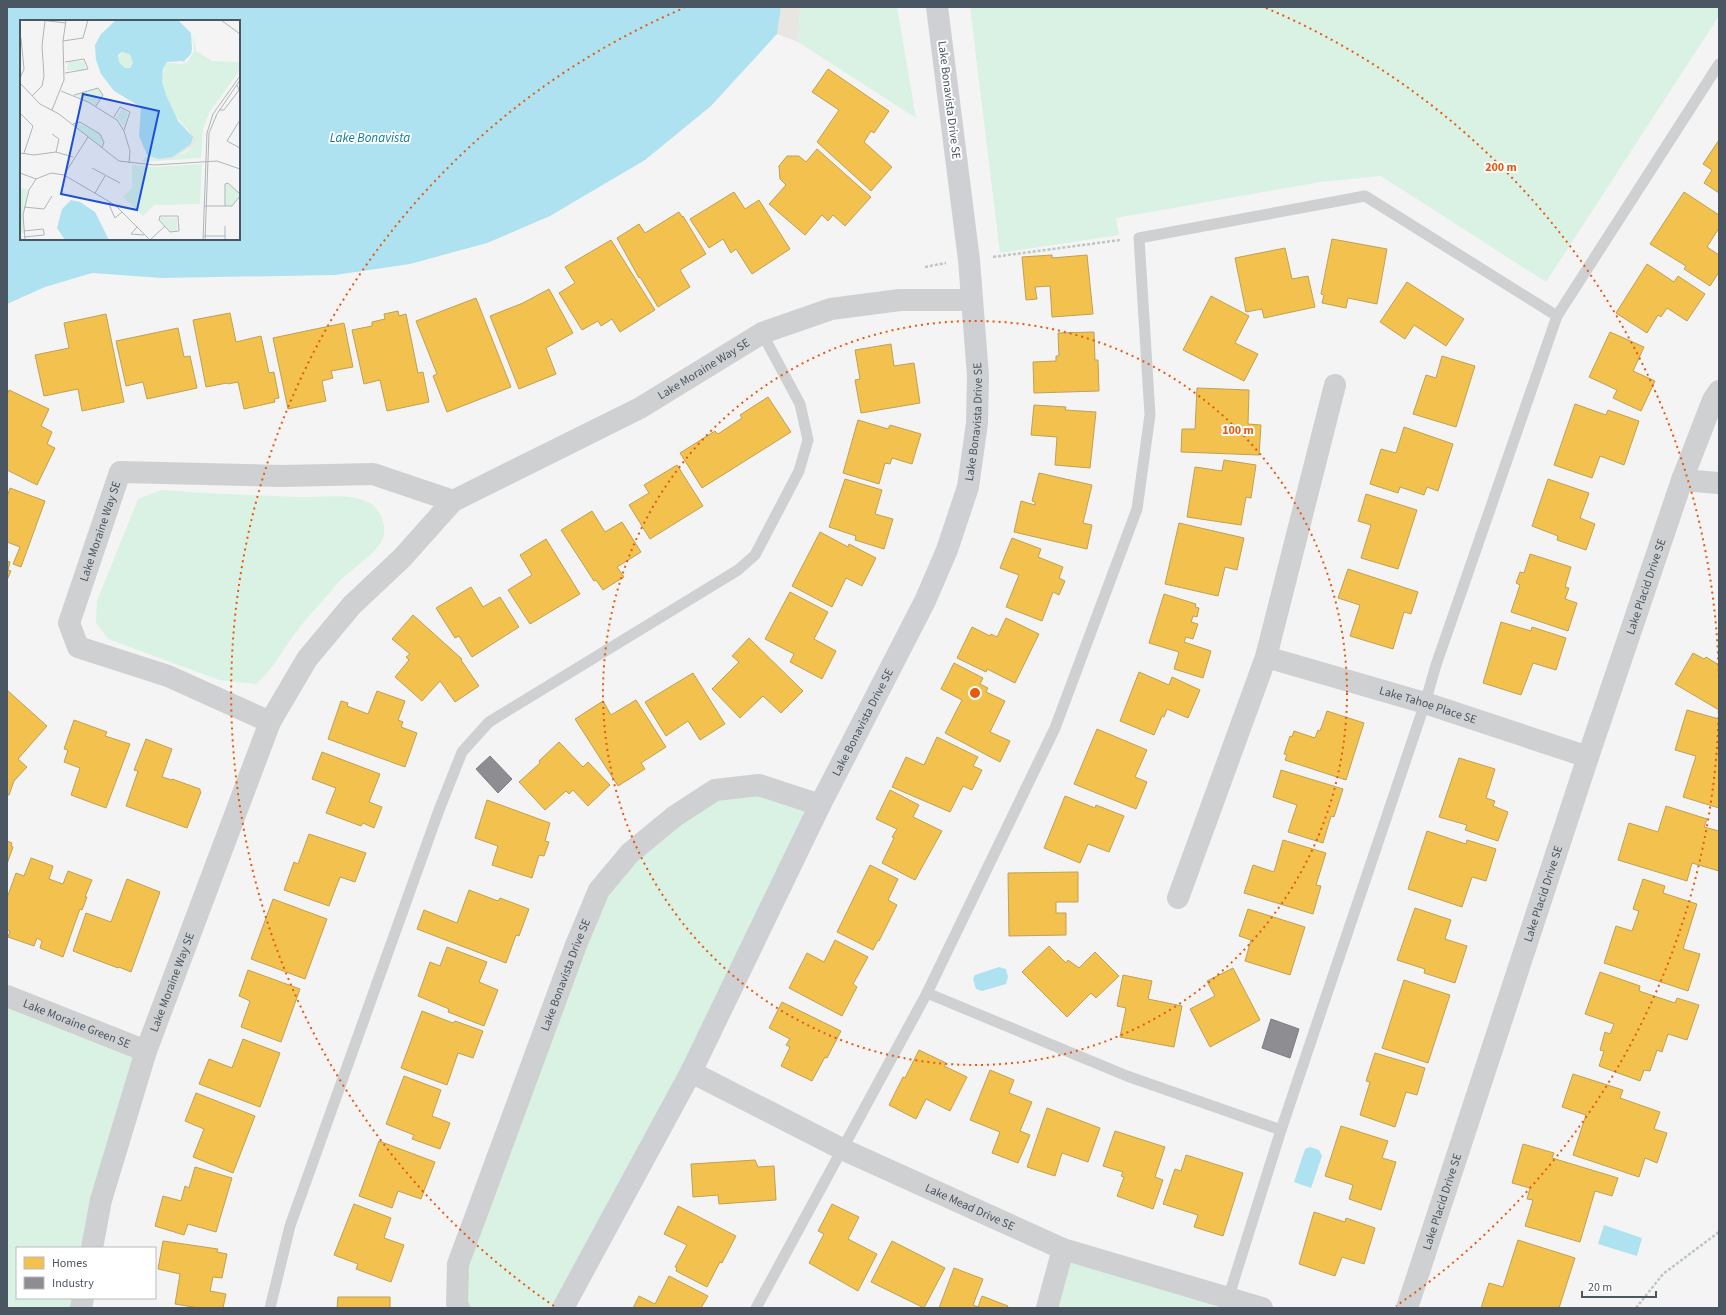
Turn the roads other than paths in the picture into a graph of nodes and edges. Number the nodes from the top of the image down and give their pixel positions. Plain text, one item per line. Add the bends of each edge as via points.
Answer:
1 (937, 7) edge
2 (1719, 64) edge
3 (972, 300) junction
4 (1557, 316) junction
5 (762, 333) junction
6 (1334, 384) dead end
7 (1719, 391) edge
8 (1682, 480) junction
9 (1719, 483) edge
10 (453, 501) junction
11 (1266, 657) junction
12 (1425, 703) junction
13 (270, 722) junction
14 (1588, 758) junction
15 (820, 806) junction
16 (1178, 898) dead end
17 (927, 993) junction
18 (7, 996) edge
19 (146, 1051) junction
20 (691, 1072) junction
21 (1281, 1130) junction
22 (842, 1149) junction
23 (92, 1247) edge
24 (1063, 1249) junction
25 (1227, 1303) edge
26 (762, 1306) edge
27 (270, 1308) edge
28 (458, 1308) edge
29 (563, 1308) edge
30 (1047, 1308) edge
31 (1262, 1308) edge
32 (1407, 1308) edge

1 - 3 street, Lake Bonavista Drive SE
2 - 4 lane
3 - 5 street, Lake Moraine Way SE via 900,300 830,309
3 - 15 street, Lake Bonavista Drive SE via 978,376 977,423 968,487 947,550 925,601
4 - 12 lane via 1436,664
4 - 17 lane via 1365,196 1139,238 1150,415 1137,509 1055,728
5 - 10 street, Lake Moraine Way SE via 640,408
5 - 27 lane via 800,404 808,440 799,471 756,555 738,570 489,722 462,752 290,1226
6 - 11 street
7 - 8 street, Lake Placid Drive SE via 1713,400
8 - 9 street
8 - 14 street, Lake Placid Drive SE
10 - 13 street, Lake Moraine Way SE via 402,558 352,605 307,659
10 - 13 street, Lake Moraine Way SE via 373,474 282,476 120,472 69,623 78,647 168,676
11 - 12 street, Lake Tahoe Place SE
11 - 16 street
12 - 14 street, Lake Tahoe Place SE
12 - 21 lane
13 - 19 street, Lake Moraine Way SE
14 - 32 street, Lake Placid Drive SE
15 - 20 street, Lake Bonavista Drive SE
15 - 28 street, Lake Bonavista Drive SE via 759,785 715,790 675,816 630,853 599,890 576,945 458,1264
17 - 21 lane via 1127,1076
17 - 22 lane
18 - 19 street, Lake Moraine Green SE
19 - 23 street, Lake Moraine Way SE via 101,1200
20 - 22 street, Lake Mead Drive SE
20 - 29 street, Lake Bonavista Drive SE
21 - 25 lane
22 - 24 street, Lake Mead Drive SE
22 - 26 lane
24 - 25 street, Lake Mead Drive SE
24 - 30 street
25 - 31 street, Lake Mead Drive SE

